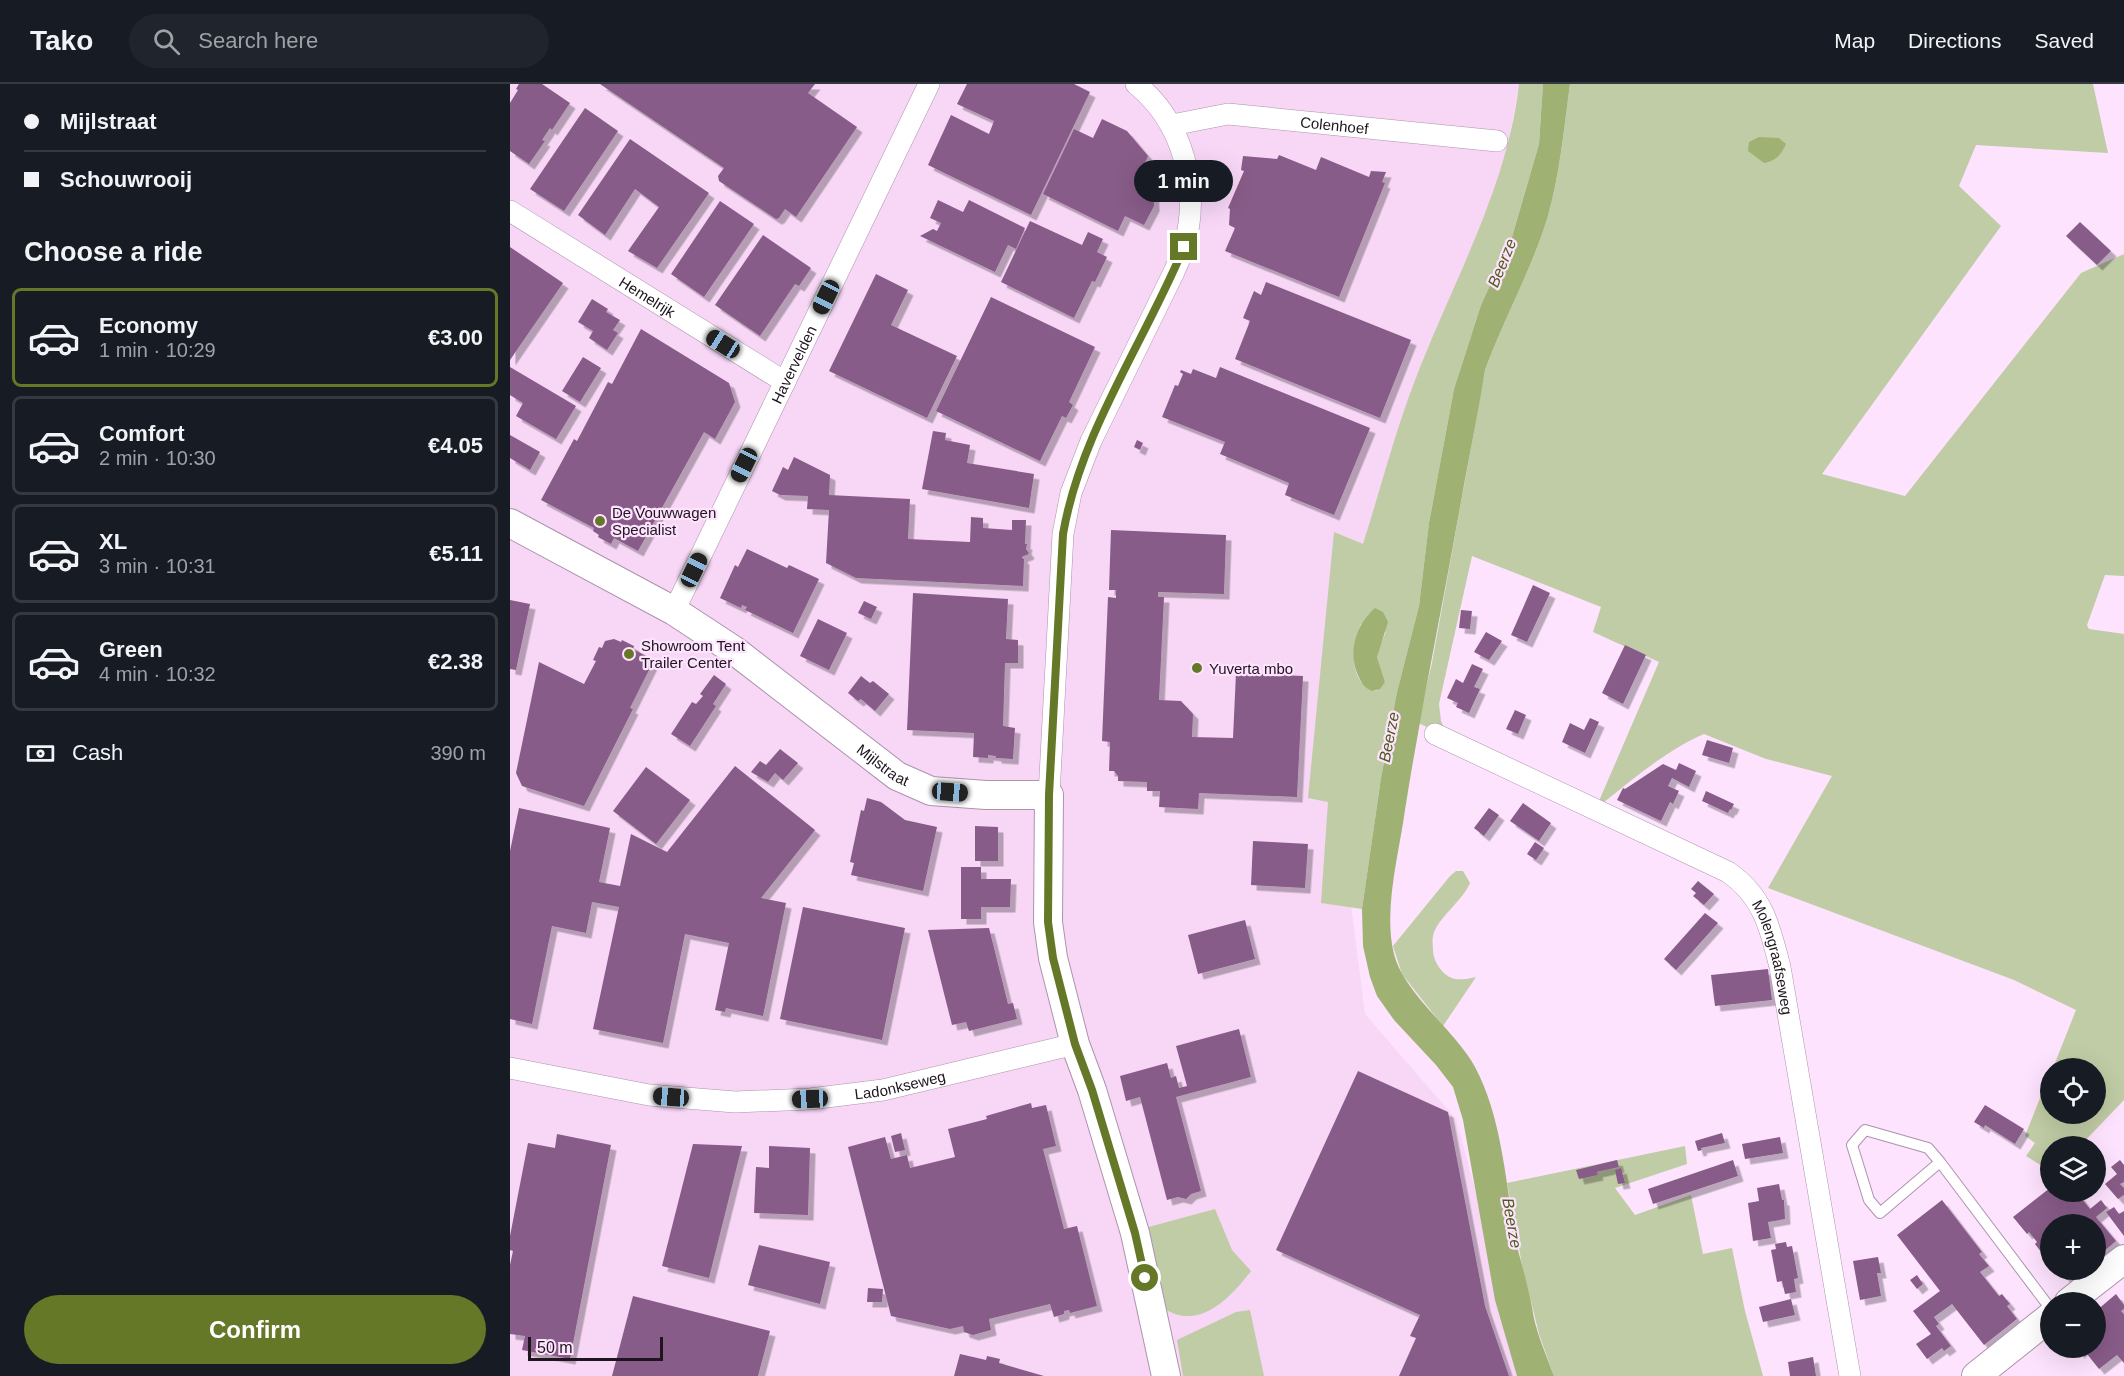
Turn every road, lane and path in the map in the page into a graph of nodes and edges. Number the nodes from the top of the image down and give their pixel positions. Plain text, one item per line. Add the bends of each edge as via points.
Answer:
1 (929, 84) edge
2 (1136, 84) edge
3 (1172, 125) junction
4 (1497, 141) dead end
5 (510, 211) edge
6 (785, 382) junction
7 (510, 523) edge
8 (674, 611) junction
9 (1435, 735) dead end
10 (1049, 795) junction
11 (1075, 1044) junction
12 (510, 1068) edge
13 (1940, 1162) junction
14 (2124, 1258) edge
15 (2082, 1292) edge
16 (2040, 1295) edge
17 (2040, 1325) edge
18 (1166, 1376) edge
19 (1850, 1376) edge
20 (1976, 1376) edge

1 - 6 street, Havervelden
2 - 3 street
3 - 4 street, Colenhoef via 1228,114
3 - 10 street via 1183,153 1190,191 1189,224 1174,272 1091,441 1069,502 1063,534
5 - 6 street, Hemelrijk
6 - 8 street, Havervelden
7 - 8 main road, Mijlstraat
8 - 10 main road, Mijlstraat via 735,651 897,776 932,791
9 - 19 street, Molengraafseweg via 1728,872 1752,894 1764,913 1780,967
10 - 11 main road via 1048,922
11 - 12 street, Ladonkseweg via 883,1090 799,1100 735,1102 649,1095
11 - 18 main road via 1135,1233
13 - 13 lane via 1880,1213 1869,1200 1852,1145 1865,1130 1928,1148
13 - 16 lane
14 - 15 main road
17 - 20 main road

